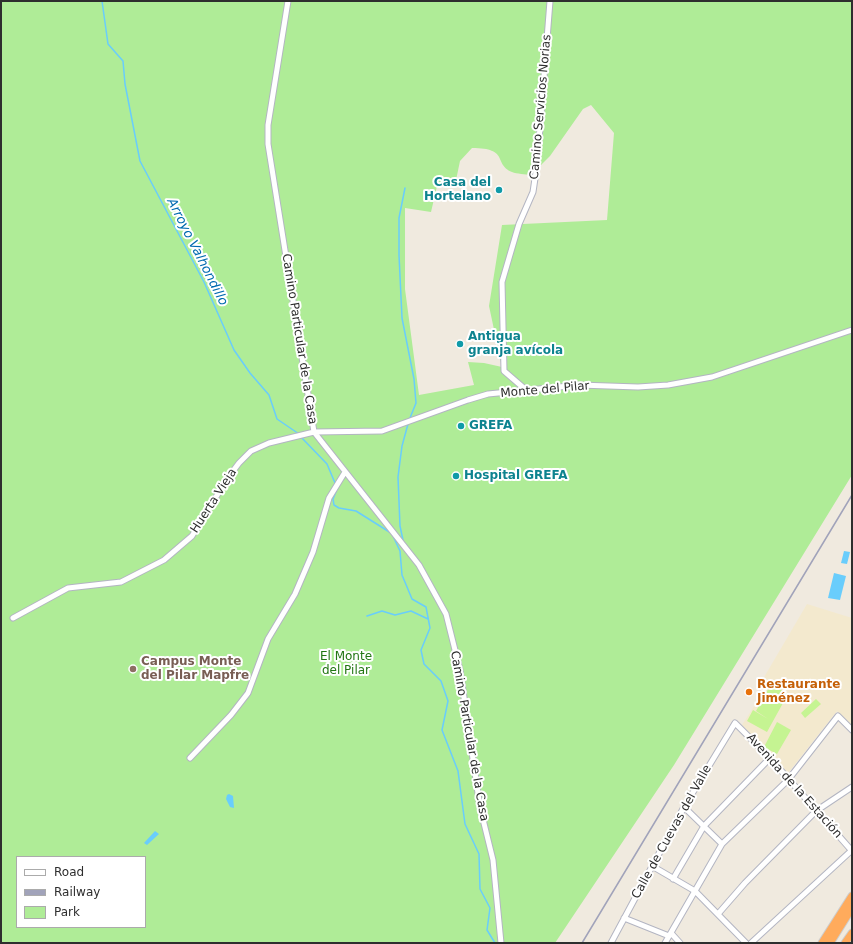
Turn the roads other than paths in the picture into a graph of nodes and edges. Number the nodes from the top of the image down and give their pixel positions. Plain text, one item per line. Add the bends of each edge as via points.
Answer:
1 (288, 1) edge
2 (550, 1) edge
3 (852, 330) edge
4 (526, 390) junction
5 (314, 432) junction
6 (284, 438) joint
7 (345, 472) junction
8 (13, 618) dead end
9 (735, 723) joint
10 (852, 730) edge
11 (190, 758) dead end
12 (770, 758) junction
13 (788, 780) junction
14 (852, 787) edge
15 (684, 806) junction
16 (816, 811) junction
17 (704, 826) junction
18 (722, 844) junction
19 (852, 851) edge
20 (652, 866) junction
21 (673, 879) junction
22 (695, 891) junction
23 (852, 896) edge
24 (852, 908) edge
25 (718, 914) junction
26 (852, 917) edge
27 (624, 918) junction
28 (852, 933) edge
29 (670, 935) junction
30 (501, 943) edge
31 (611, 943) edge
32 (665, 943) edge
33 (680, 943) edge
34 (746, 943) edge
35 (751, 943) edge
36 (822, 943) edge
37 (830, 943) edge
38 (835, 943) edge
39 (845, 943) edge

1 - 5 street, Camino Particular de la Casa via 268,125 268,144
2 - 4 street, Camino Servicios Norias via 533,192 507,264 501,294 504,371
3 - 4 street, Monte del Pilar via 712,377 668,385 579,385
4 - 5 street, Monte del Pilar via 488,394 382,431
5 - 6 street, Monte del Pilar
5 - 7 street, Camino Particular de la Casa
6 - 8 street, Huerta Vieja via 251,451 239,463 192,536 164,560 121,582 68,588
7 - 11 street via 329,498 313,552 295,594 268,639 248,693
7 - 30 street, Camino Particular de la Casa via 419,565 446,614 460,670 480,806 493,860
9 - 12 street, Avenida de la Estación
9 - 15 street, Calle de Cuevas del Valle
10 - 13 street via 838,716
12 - 13 street, Avenida de la Estación
12 - 17 street
13 - 16 street, Avenida de la Estación
13 - 18 street
14 - 16 street
15 - 17 street
15 - 20 street, Calle de Cuevas del Valle
16 - 19 street, Avenida de la Estación
16 - 25 street
17 - 18 street
17 - 21 street
18 - 22 street
19 - 35 street
20 - 21 street
20 - 27 street, Calle de Cuevas del Valle
21 - 22 street
22 - 25 street
22 - 29 street
23 - 36 highway
24 - 37 highway
25 - 34 street
26 - 38 highway
27 - 29 street
27 - 31 street, Calle de Cuevas del Valle
28 - 39 highway
29 - 32 street
29 - 33 street

